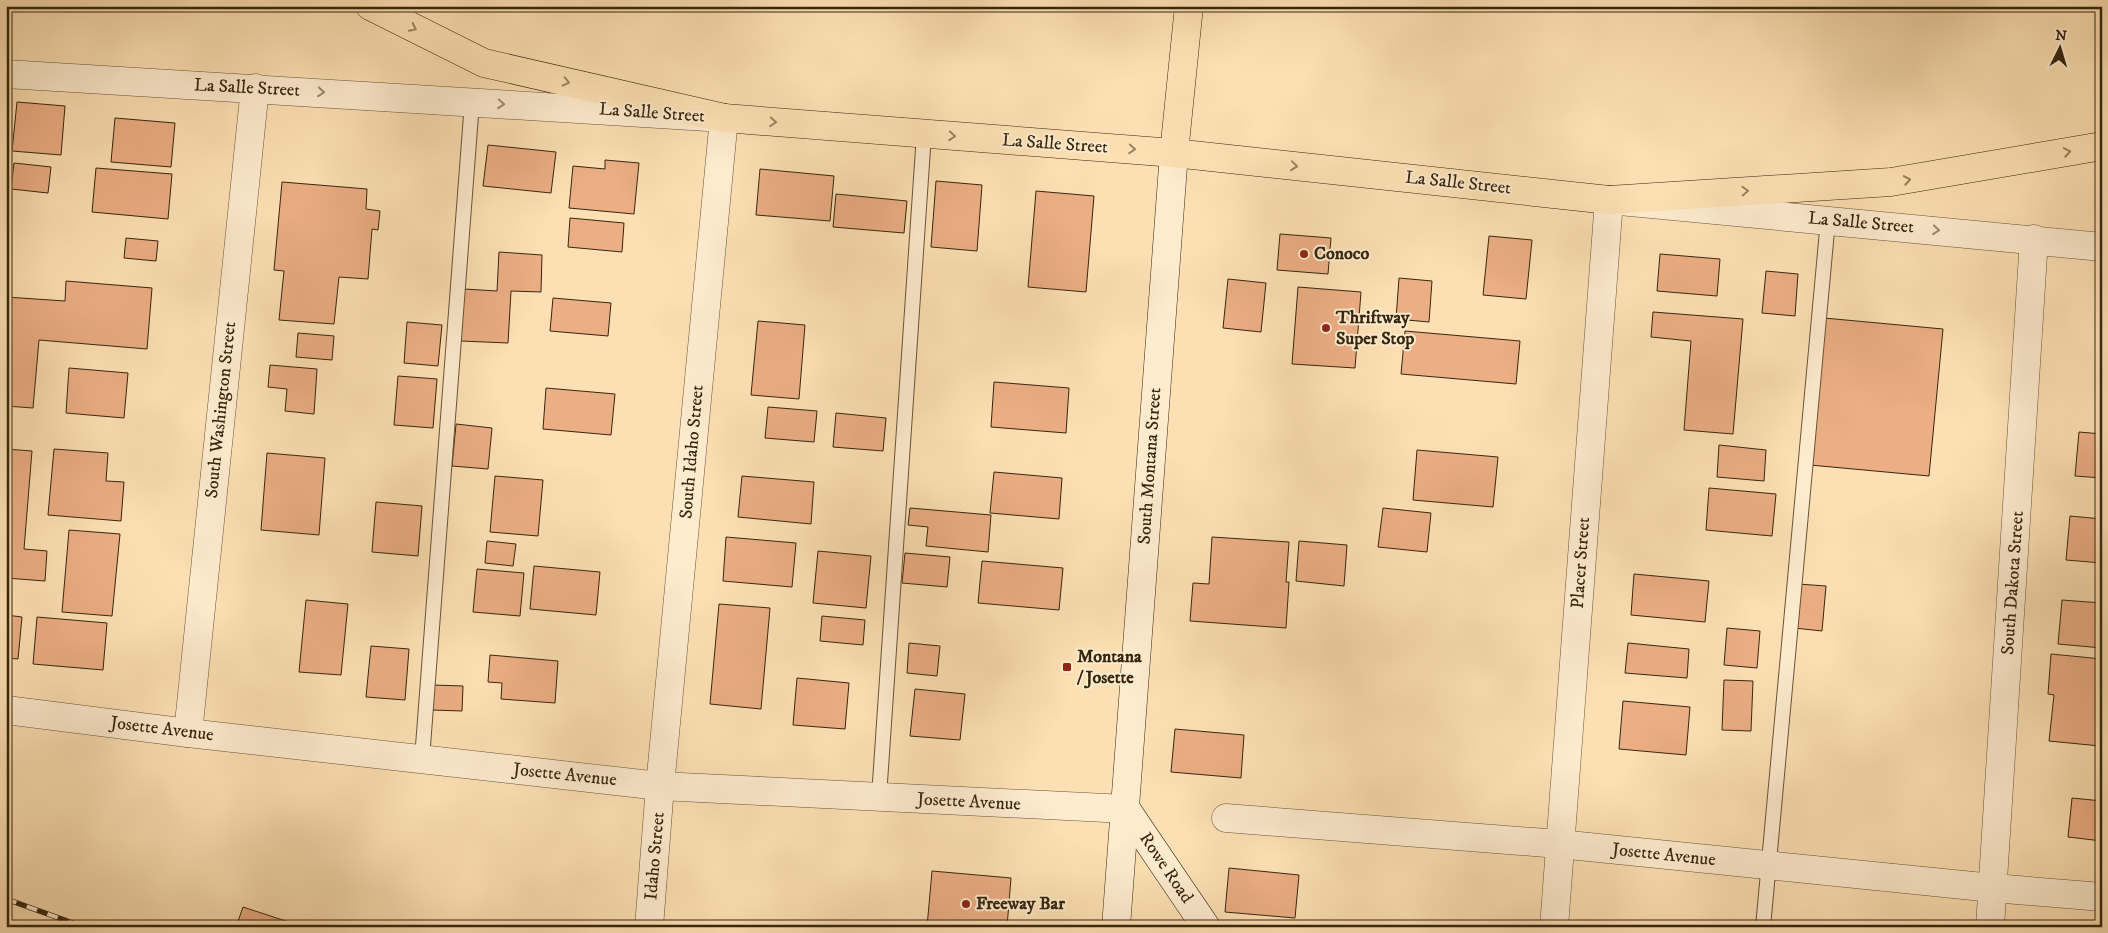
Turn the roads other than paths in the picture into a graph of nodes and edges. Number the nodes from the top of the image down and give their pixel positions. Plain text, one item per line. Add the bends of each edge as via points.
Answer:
1 (370, 6) edge
2 (1189, 6) edge
3 (7, 79) edge
4 (255, 88) junction
5 (472, 102) junction
6 (724, 118) junction
7 (924, 134) junction
8 (2102, 146) edge
9 (1174, 153) junction
10 (1609, 200) junction
11 (1828, 220) junction
12 (2034, 240) junction
13 (2102, 247) edge
14 (6, 710) edge
15 (188, 733) junction
16 (422, 759) junction
17 (660, 786) junction
18 (879, 797) junction
19 (1126, 809) junction
20 (1226, 818) dead end
21 (1559, 844) junction
22 (1768, 866) junction
23 (1994, 888) junction
24 (2102, 897) edge
25 (649, 927) edge
26 (1116, 927) edge
27 (1206, 927) edge
28 (1554, 927) edge
29 (1763, 927) edge
30 (1990, 927) edge

1 -> 6 main road via 484,63
2 - 9 main road, South Montana Street
3 - 4 street, La Salle Street
4 -> 5 street, La Salle Street
4 - 15 street, South Washington Street
5 -> 6 street, La Salle Street
5 - 16 lane
6 -> 7 main road, La Salle Street
6 - 17 street, South Idaho Street
7 -> 9 main road, La Salle Street
7 - 18 lane
10 -> 8 main road via 1890,182
9 -> 10 main road, La Salle Street
9 - 19 street, South Montana Street
10 - 11 street, La Salle Street
10 - 21 street, Placer Street
11 -> 12 street, La Salle Street
11 - 22 lane
12 - 13 street, La Salle Street
12 - 23 street, South Dakota Street
14 - 15 street, Josette Avenue
15 - 16 street, Josette Avenue
16 - 17 street, Josette Avenue
17 - 18 street, Josette Avenue
17 - 25 street, Idaho Street
18 - 19 street, Josette Avenue
19 - 26 street, South Montana Street
19 - 27 street, Rowe Road
20 - 21 street, Josette Avenue
21 - 22 street, Josette Avenue
21 - 28 street, Placer Street
22 - 23 street, Josette Avenue
22 - 29 lane
23 - 24 street, Josette Avenue
23 - 30 street, South Dakota Street

